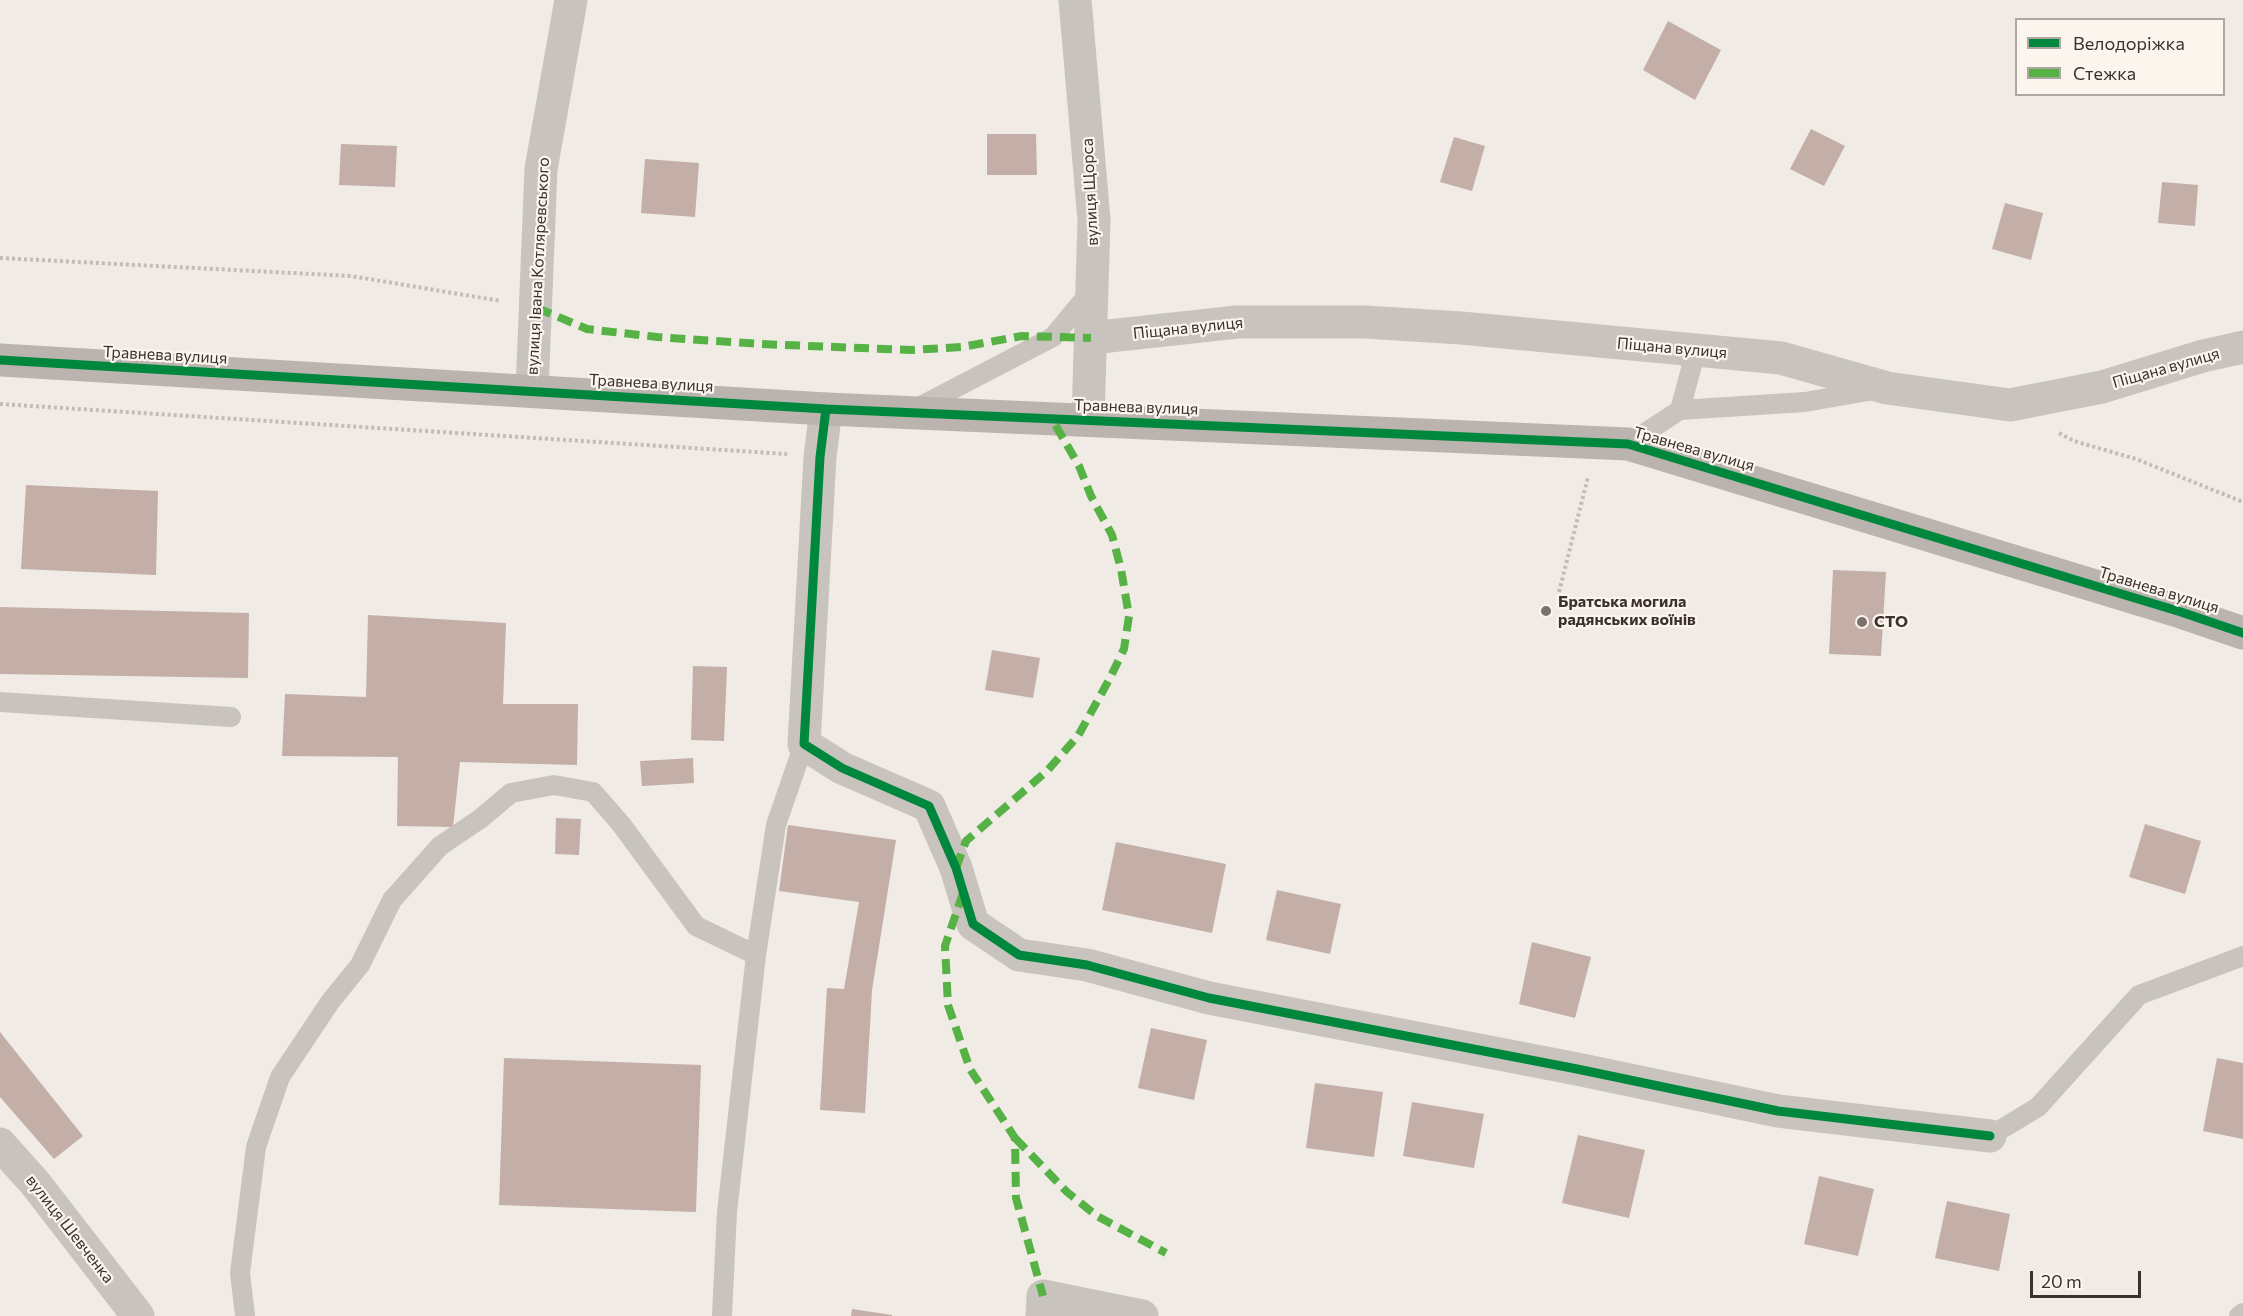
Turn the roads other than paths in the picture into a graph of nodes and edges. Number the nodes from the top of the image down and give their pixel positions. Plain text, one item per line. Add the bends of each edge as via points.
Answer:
1 (571, 0) edge
2 (1075, 0) edge
3 (1092, 290) junction
4 (1091, 338) junction
5 (2243, 347) edge
6 (1696, 350) junction
7 (0, 360) edge
8 (1887, 388) junction
9 (532, 391) junction
10 (826, 409) junction
11 (1680, 410) junction
12 (907, 412) junction
13 (1088, 420) junction
14 (1628, 444) junction
15 (2243, 633) edge
16 (0, 702) edge
17 (231, 717) dead end
18 (804, 744) junction
19 (756, 955) junction
20 (2243, 956) edge
21 (1990, 1136) joint
22 (0, 1144) edge
23 (1043, 1306) edge
24 (2243, 1313) edge
25 (138, 1316) edge
26 (245, 1316) edge
27 (722, 1316) edge
28 (1142, 1316) edge
29 (2239, 1316) edge

1 - 9 street, вулиця Івана Котляревського via 541,169
2 - 3 street, вулиця Щорса via 1094,220
3 - 4 street, вулиця Щорса
3 - 12 lane via 1053,337
4 - 6 street, Піщана вулиця via 1237,322 1365,322
4 - 13 street, вулиця Щорса
5 - 8 street, Піщана вулиця via 2102,387 2010,405
6 - 8 street, Піщана вулиця via 1781,358
6 - 11 lane
7 - 9 street, Травнева вулиця
8 - 11 lane via 1805,402
9 - 10 street, Травнева вулиця
10 - 12 street, Травнева вулиця
10 - 18 street
11 - 14 lane
12 - 13 street, Травнева вулиця
13 - 14 street, Травнева вулиця
14 - 15 street, Травнева вулиця
16 - 17 lane
18 - 19 lane via 776,825
18 - 21 street via 842,768 929,806 956,868 973,924 1019,955 1087,965 1209,998 1778,1111
19 - 26 lane via 696,926 593,792 554,785 511,793 441,846 392,900 360,965 280,1077 256,1147 240,1273
19 - 27 lane via 727,1212
20 - 21 lane via 2139,995 2038,1107
22 - 25 street, вулиця Шевченка
23 - 28 street
24 - 29 lane

